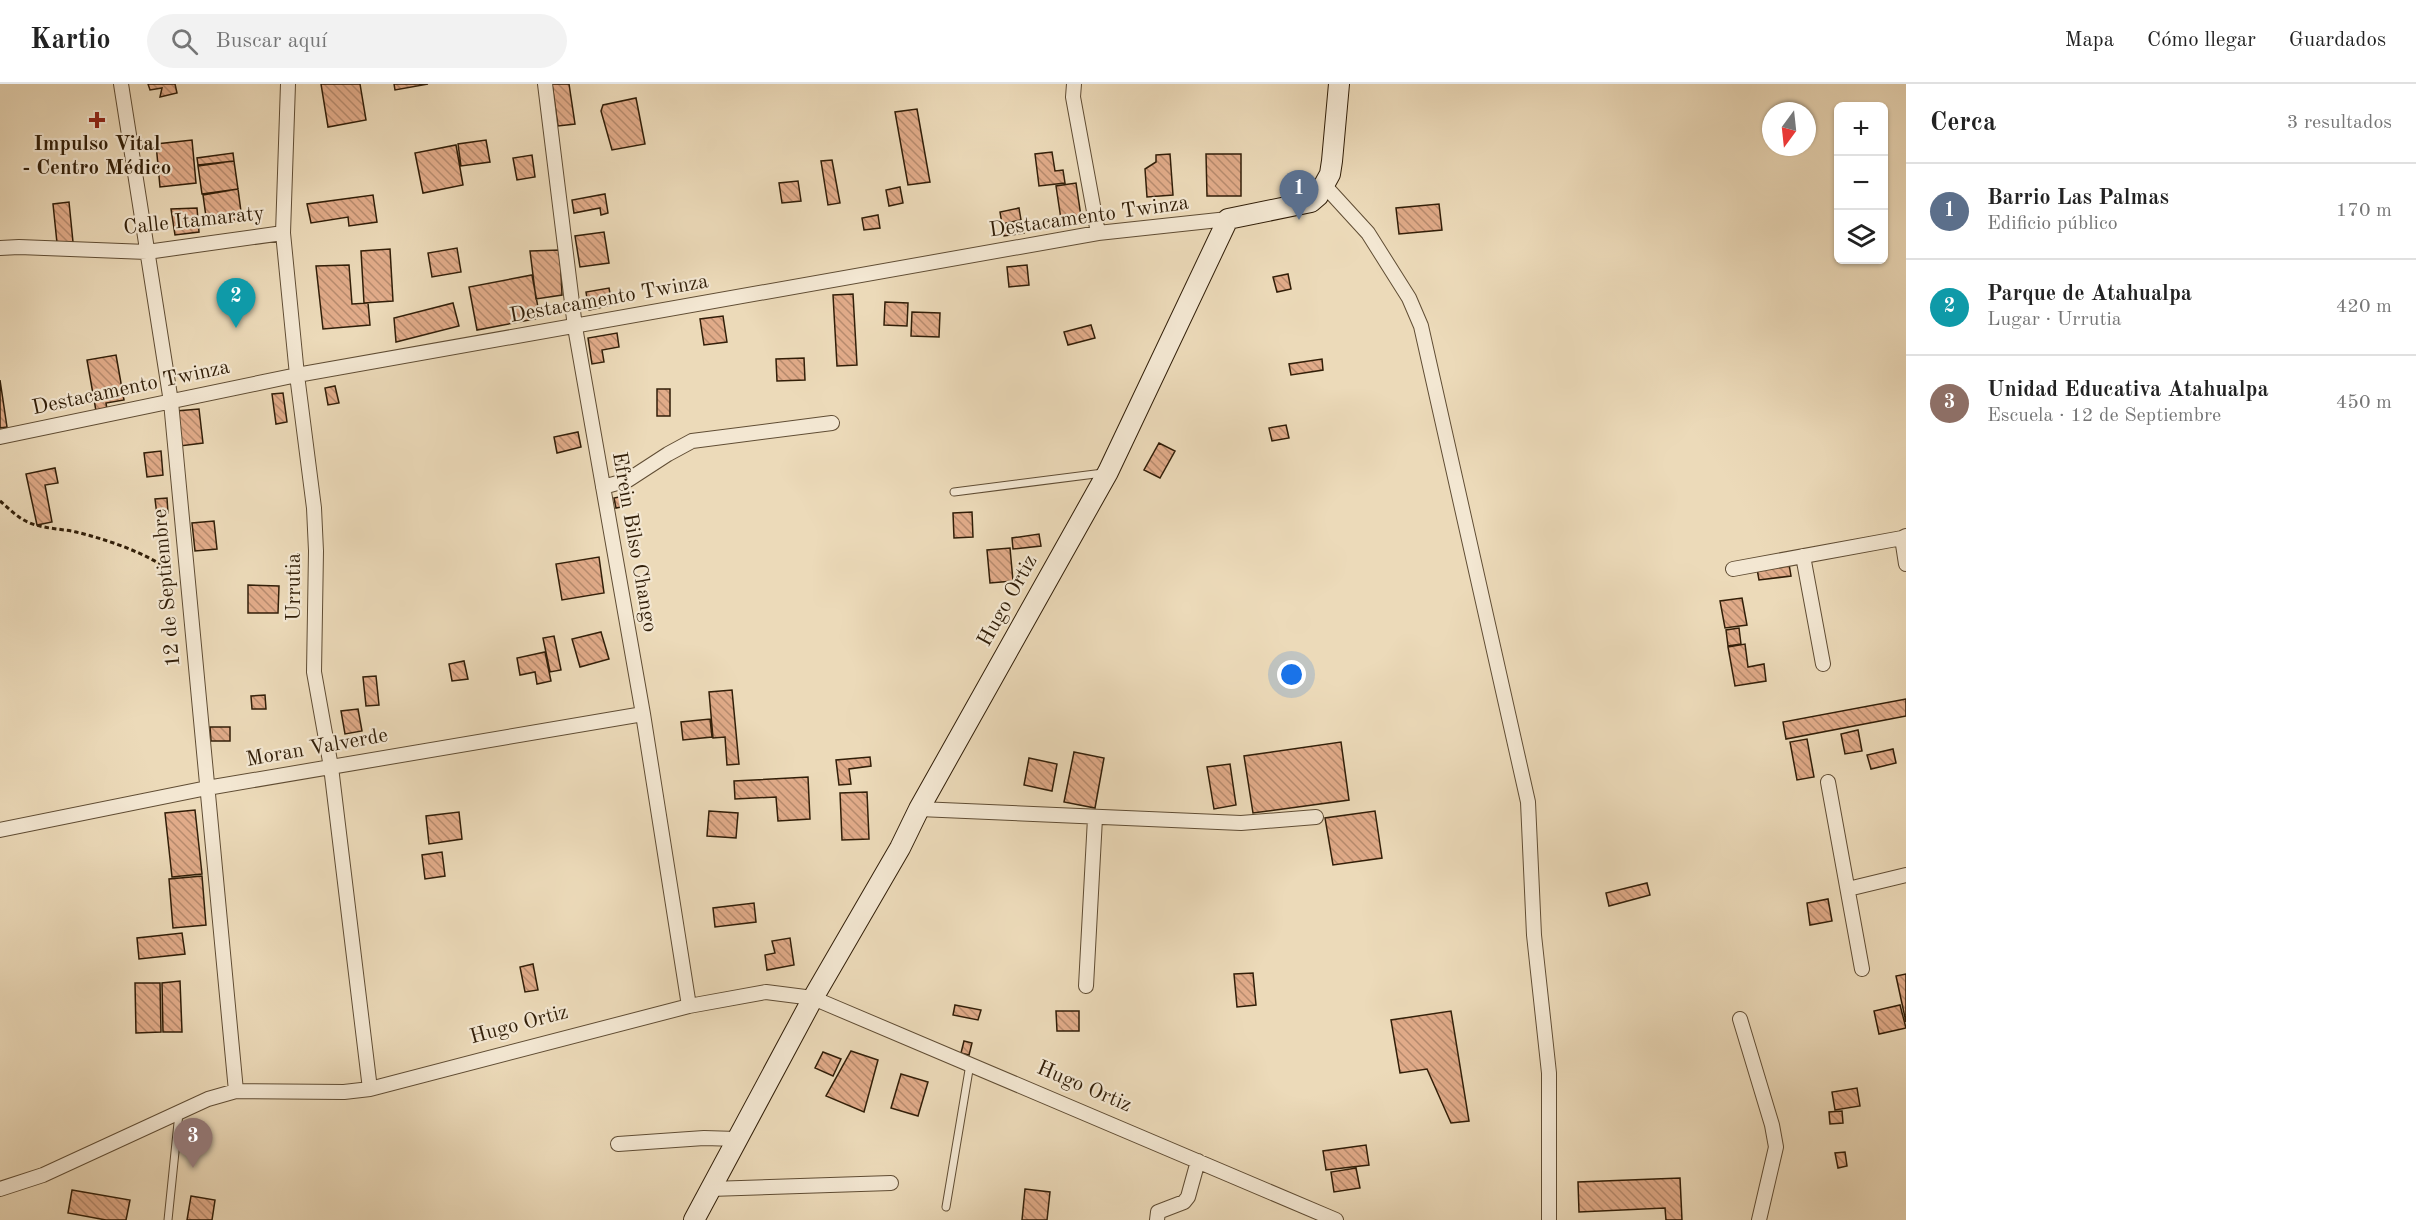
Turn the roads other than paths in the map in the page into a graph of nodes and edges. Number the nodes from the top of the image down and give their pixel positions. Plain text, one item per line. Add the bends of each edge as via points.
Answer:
1 (121, 84) edge
2 (288, 84) edge
3 (545, 84) edge
4 (1074, 84) edge
5 (1339, 84) edge
6 (1325, 186) junction
7 (1228, 219) junction
8 (283, 233) junction
9 (1098, 233) junction
10 (0, 248) edge
11 (147, 252) junction
12 (574, 327) junction
13 (297, 375) junction
14 (171, 402) junction
15 (832, 423) dead end
16 (0, 437) edge
17 (1108, 472) junction
18 (603, 487) junction
19 (954, 492) dead end
20 (1904, 537) edge
21 (1803, 556) junction
22 (1906, 564) edge
23 (1733, 569) dead end
24 (1823, 664) dead end
25 (643, 714) junction
26 (331, 767) junction
27 (1828, 782) dead end
28 (207, 788) junction
29 (919, 809) junction
30 (1316, 817) dead end
31 (1095, 818) junction
32 (0, 830) edge
33 (1906, 875) edge
34 (1848, 889) junction
35 (1862, 969) dead end
36 (1086, 986) dead end
37 (813, 998) junction
38 (689, 1006) junction
39 (1740, 1019) dead end
40 (970, 1064) junction
41 (370, 1089) junction
42 (236, 1091) junction
43 (179, 1113) junction
44 (737, 1139) junction
45 (618, 1144) dead end
46 (1198, 1161) junction
47 (891, 1183) dead end
48 (0, 1189) edge
49 (710, 1189) junction
50 (946, 1208) dead end
51 (168, 1220) edge
52 (694, 1220) edge
53 (1158, 1220) edge
54 (1336, 1220) edge
55 (1549, 1220) edge
56 (1759, 1220) edge

1 - 11 street, 12 de Septiembre
2 - 8 street, Urrutia
3 - 12 street, Efrein Bilso Chango
4 - 9 street via 1073,98
5 - 6 street via 1332,161
6 - 7 street via 1311,202
6 - 55 street via 1368,233 1409,298 1421,326 1528,802 1534,935 1549,1073
7 - 9 street, Destacamento Twinza
7 - 17 street, Hugo Ortiz
8 - 11 street, Calle Itamaraty
8 - 13 street, Urrutia
9 - 12 street, Destacamento Twinza
10 - 11 street, Calle Itamaraty
11 - 14 street, 12 de Septiembre
12 - 13 street, Destacamento Twinza
12 - 18 street, Efrein Bilso Chango
13 - 14 street, Destacamento Twinza
13 - 26 street, Urrutia via 314,508 314,672
14 - 16 street, Destacamento Twinza
14 - 28 street, 12 de Septiembre
15 - 18 street via 692,441 628,480
17 - 19 lane
17 - 29 street, Hugo Ortiz
18 - 25 street, Efrein Bilso Chango
20 - 21 street
20 - 22 street
21 - 23 street
21 - 24 street
25 - 26 street, Moran Valverde
25 - 38 street, Efrein Bilso Chango
26 - 28 street, Moran Valverde
26 - 41 street, Urrutia
27 - 34 street
28 - 32 street, Moran Valverde
28 - 42 street, 12 de Septiembre
29 - 31 street
29 - 37 street, Hugo Ortiz
30 - 31 street via 1241,824
31 - 36 street
33 - 34 street
34 - 35 street
37 - 38 street, Hugo Ortiz via 766,992
37 - 40 street, Hugo Ortiz
37 - 44 street
38 - 41 street, Hugo Ortiz
39 - 56 street via 1776,1148
40 - 46 street, Hugo Ortiz
40 - 50 lane
41 - 42 street, Hugo Ortiz
42 - 43 street, Hugo Ortiz
43 - 48 street, Hugo Ortiz via 43,1175
43 - 51 lane
44 - 45 street
44 - 49 street
46 - 53 street via 1184,1203 1158,1212
46 - 54 street, Hugo Ortiz
47 - 49 street
49 - 52 street

